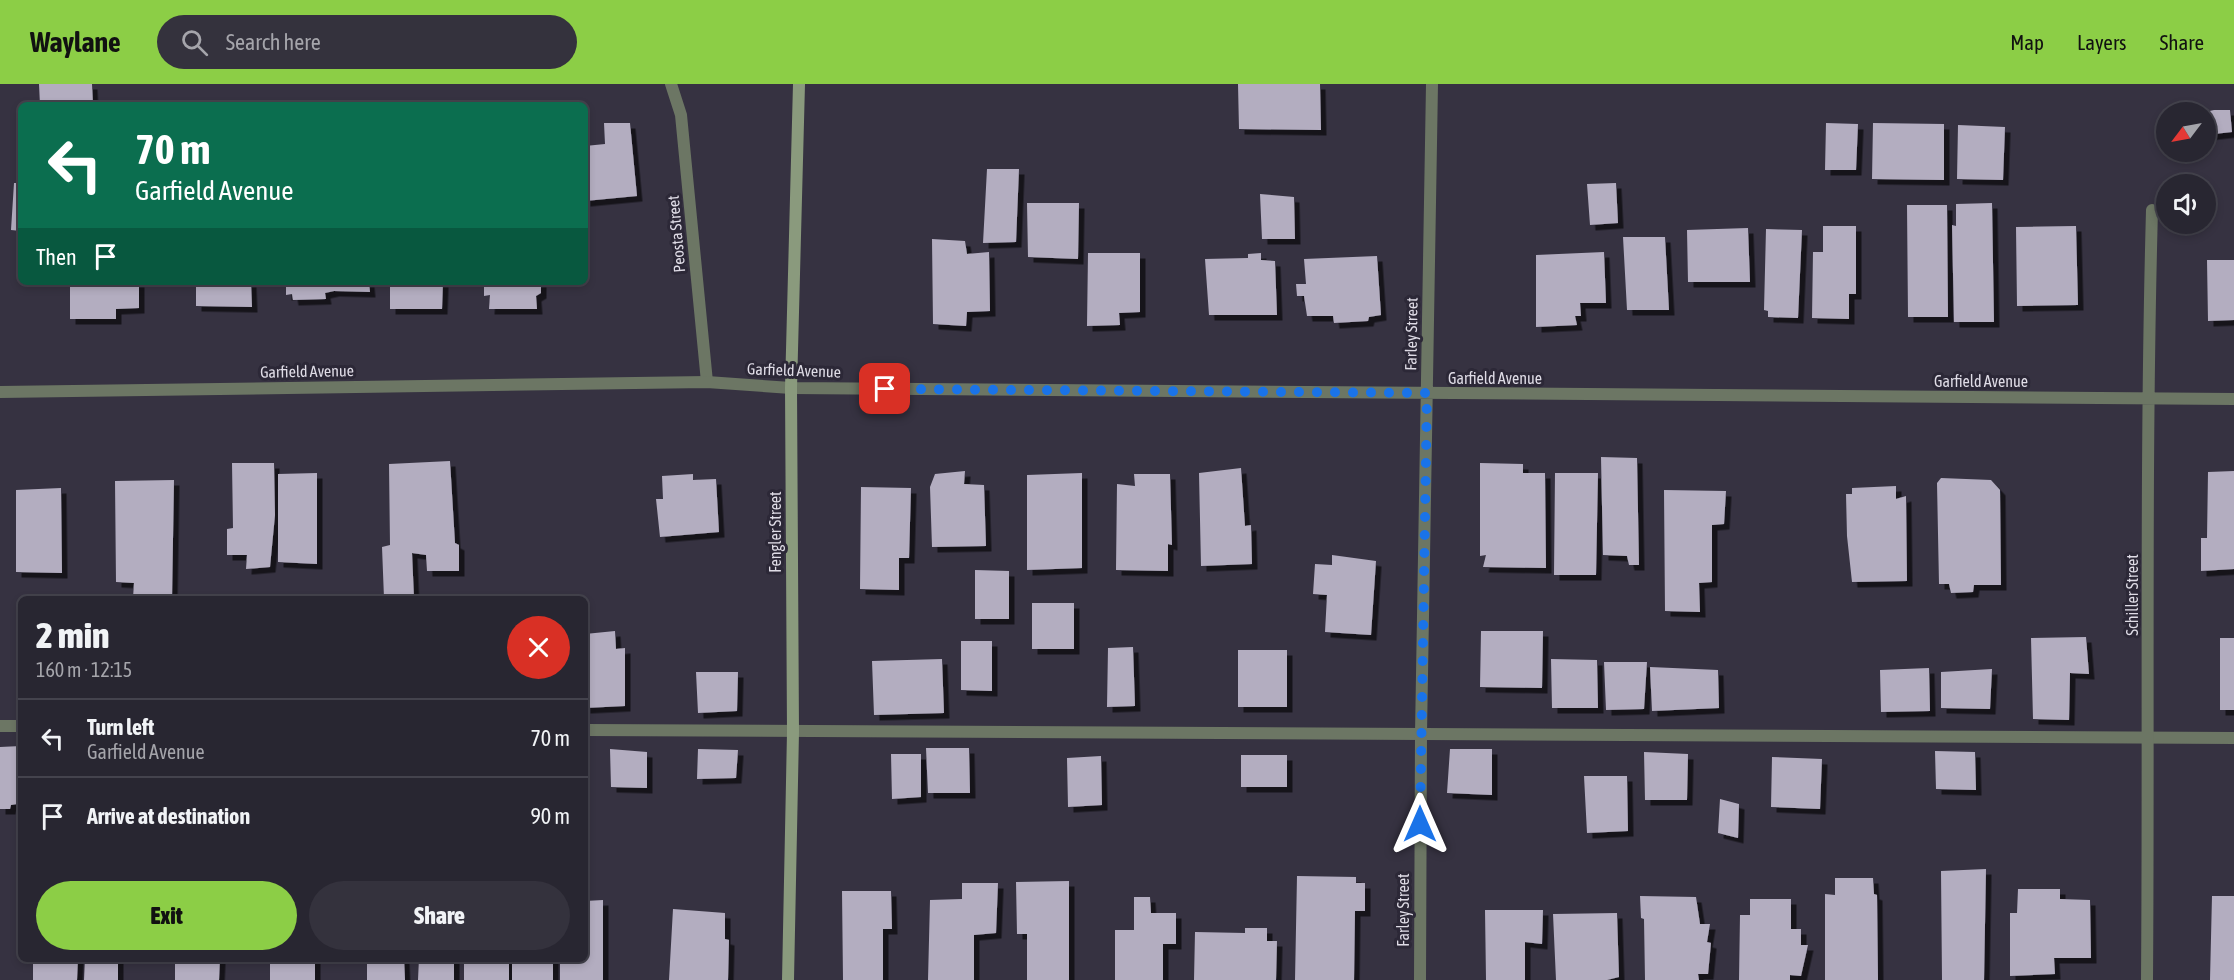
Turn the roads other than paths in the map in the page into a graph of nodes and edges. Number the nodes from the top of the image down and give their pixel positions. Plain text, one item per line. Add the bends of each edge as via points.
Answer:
1 (671, 84) edge
2 (799, 84) edge
3 (1432, 84) edge
4 (2151, 210) dead end
5 (707, 382) junction
6 (791, 388) junction
7 (0, 392) edge
8 (1427, 393) junction
9 (2147, 399) junction
10 (2234, 399) edge
11 (0, 726) edge
12 (18, 726) edge
13 (588, 730) edge
14 (794, 732) junction
15 (1421, 734) junction
16 (2149, 738) junction
17 (2234, 738) edge
18 (788, 980) edge
19 (1420, 980) edge
20 (2147, 980) edge

1 - 5 street, Peosta Street via 681,115
2 - 6 main road, Fengler Street
3 - 8 street, Farley Street
4 - 9 street, Schiller Street
5 - 6 street, Garfield Avenue
5 - 7 street, Garfield Avenue
6 - 8 street, Garfield Avenue
6 - 14 main road, Fengler Street
8 - 9 street, Garfield Avenue
8 - 15 street, Farley Street
9 - 10 street, Garfield Avenue
9 - 16 street, Schiller Street
11 - 12 street
13 - 14 street
14 - 15 street
14 - 18 main road, Fengler Street
15 - 16 street
15 - 19 street, Farley Street
16 - 17 street
16 - 20 street, Schiller Street

